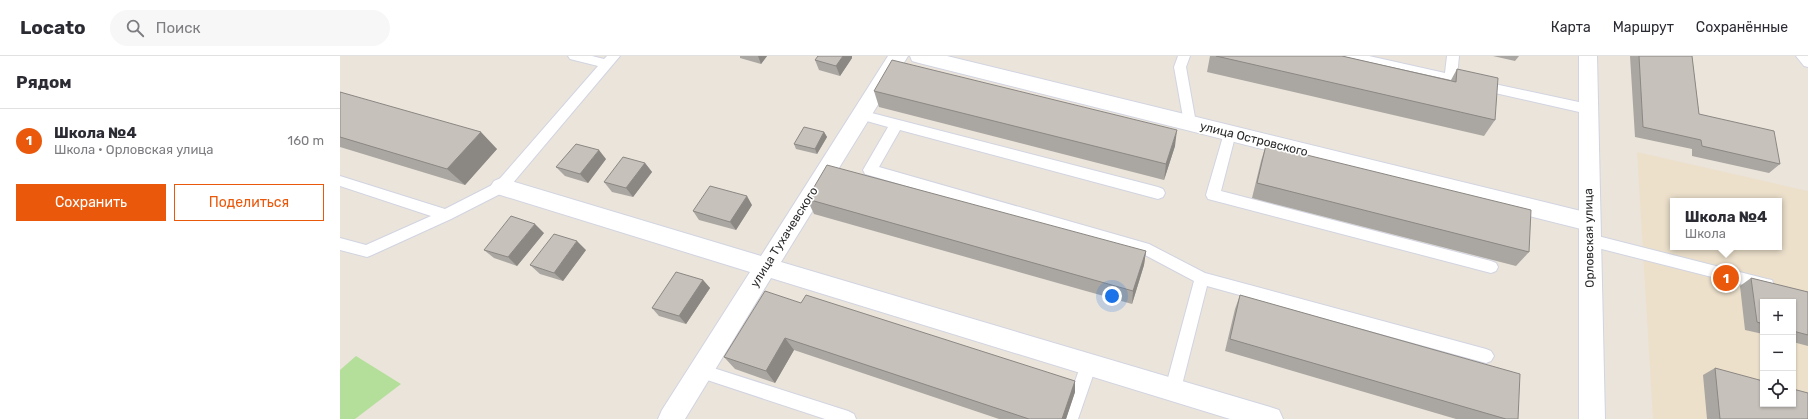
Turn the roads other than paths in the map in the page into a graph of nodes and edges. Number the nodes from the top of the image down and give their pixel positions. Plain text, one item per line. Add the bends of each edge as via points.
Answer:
1 (574, 56) edge
2 (899, 56) edge
3 (920, 56) edge
4 (1184, 56) edge
5 (1349, 56) edge
6 (1453, 56) edge
7 (1588, 56) edge
8 (1802, 56) edge
9 (610, 60) edge
10 (1808, 63) edge
11 (1451, 79) junction
12 (1588, 110) junction
13 (860, 115) junction
14 (1190, 123) junction
15 (897, 124) junction
16 (1230, 133) junction
17 (340, 181) edge
18 (501, 187) junction
19 (1158, 193) dead end
20 (446, 215) junction
21 (1589, 231) junction
22 (340, 244) edge
23 (766, 267) junction
24 (1491, 267) dead end
25 (1202, 278) junction
26 (1778, 288) edge
27 (1486, 356) dead end
28 (1089, 364) junction
29 (701, 371) junction
30 (1173, 390) junction
31 (671, 419) edge
32 (848, 419) edge
33 (1070, 419) edge
34 (1270, 419) edge
35 (1592, 419) edge

1 - 9 lane
2 - 13 street, улица Тухачевского
3 - 14 street, улица Островского
4 - 14 lane via 1180,67
5 - 11 lane
6 - 11 lane
7 - 12 street, Орловская улица
8 - 10 lane
9 - 18 lane
11 - 12 lane
12 - 21 street, Орловская улица
13 - 15 lane
13 - 23 street, улица Тухачевского
14 - 16 street, улица Островского
15 - 19 lane
15 - 25 lane via 870,170 1149,250
16 - 21 street, улица Островского
16 - 24 lane via 1213,195
17 - 20 lane
18 - 20 lane
18 - 23 street
20 - 22 lane via 367,251
21 - 26 lane
21 - 35 street, Орловская улица
23 - 28 street
23 - 29 street, улица Тухачевского
25 - 27 lane
25 - 30 lane
28 - 30 street
28 - 33 lane
29 - 31 street, улица Тухачевского
29 - 32 lane
30 - 34 street

